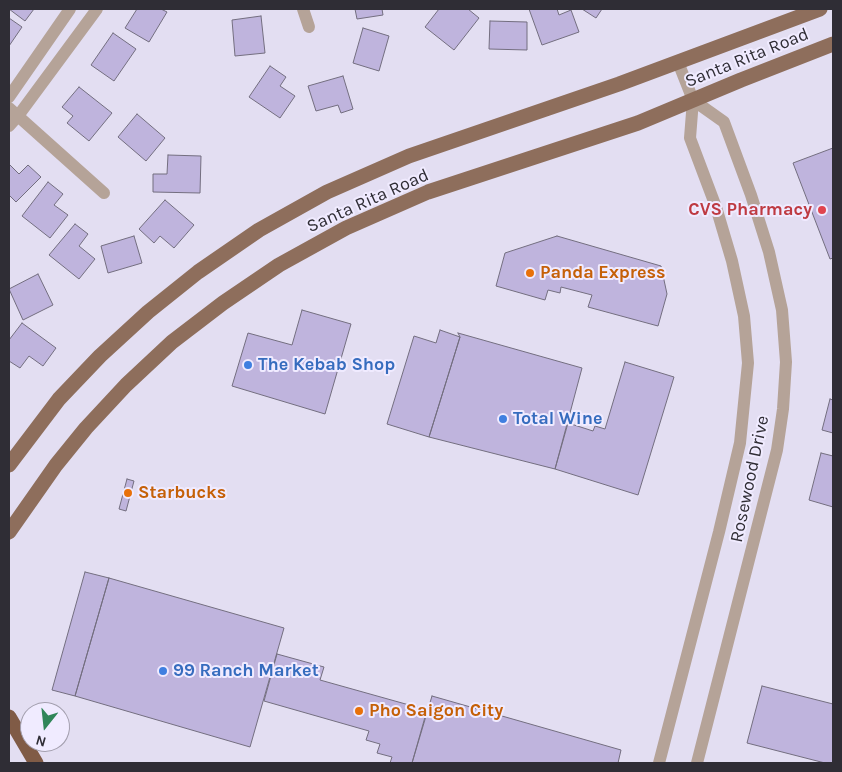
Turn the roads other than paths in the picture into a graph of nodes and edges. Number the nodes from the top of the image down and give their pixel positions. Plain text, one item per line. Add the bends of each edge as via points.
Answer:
1 (70, 9) edge
2 (98, 9) edge
3 (303, 9) edge
4 (820, 9) edge
5 (309, 27) dead end
6 (833, 44) edge
7 (678, 62) junction
8 (9, 96) edge
9 (693, 100) junction
10 (13, 112) edge
11 (9, 126) edge
12 (104, 193) dead end
13 (9, 465) edge
14 (9, 532) edge
15 (9, 716) edge
16 (36, 763) edge
17 (659, 763) edge
18 (698, 763) edge

1 - 8 street
2 - 10 street
3 - 5 street
4 - 7 main road, Santa Rita Road
6 - 9 main road, Santa Rita Road
7 - 9 street, Rosewood Drive
7 - 13 main road, Santa Rita Road via 410,156 327,192 259,230 148,312 100,356 59,400
9 - 14 main road, Santa Rita Road via 638,123 428,192 346,228 279,265 172,342 126,386 56,465
9 - 17 street, Rosewood Drive via 690,138 732,261 744,316 748,363 740,443
9 - 18 street, Rosewood Drive via 724,122 751,195 769,252 782,310 786,362 777,450
10 - 11 street
10 - 12 street
15 - 16 highway

